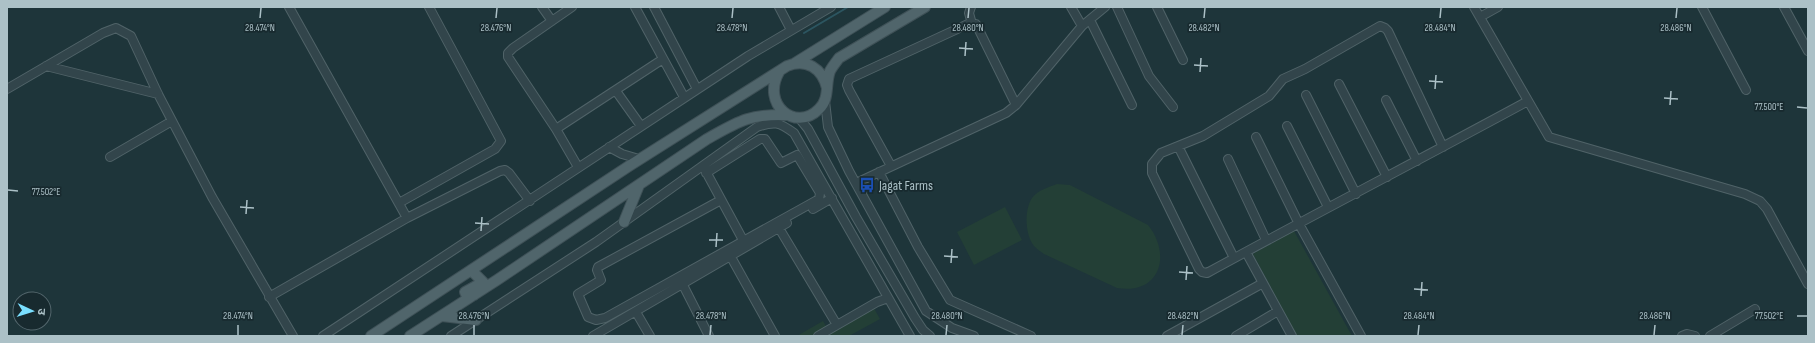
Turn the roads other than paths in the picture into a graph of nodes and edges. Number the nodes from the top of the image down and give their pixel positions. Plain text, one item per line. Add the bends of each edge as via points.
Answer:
1 (289, 7) edge
2 (429, 7) edge
3 (542, 7) edge
4 (572, 7) edge
5 (635, 7) edge
6 (654, 7) edge
7 (779, 7) edge
8 (831, 7) edge
9 (886, 7) edge
10 (925, 7) edge
11 (971, 7) edge
12 (1071, 7) edge
13 (1105, 7) edge
14 (1117, 7) edge
15 (1157, 7) edge
16 (1474, 7) edge
17 (1498, 7) edge
18 (1702, 7) edge
19 (1784, 7) edge
20 (1480, 17) junction
21 (1090, 20) junction
22 (552, 21) junction
23 (972, 24) junction
24 (1082, 26) junction
25 (791, 30) junction
26 (1808, 51) edge
27 (663, 59) junction
28 (1183, 60) dead end
29 (795, 63) junction
30 (46, 66) junction
31 (779, 72) junction
32 (1339, 84) dead end
33 (827, 88) junction
34 (7, 89) edge
35 (697, 89) junction
36 (1746, 90) dead end
37 (616, 91) junction
38 (158, 94) junction
39 (1306, 95) dead end
40 (684, 97) junction
41 (1386, 100) dead end
42 (825, 101) junction
43 (1528, 101) junction
44 (1016, 104) junction
45 (1132, 105) dead end
46 (1173, 107) dead end
47 (787, 115) junction
48 (799, 118) junction
49 (172, 120) junction
50 (641, 126) junction
51 (1287, 126) dead end
52 (556, 129) junction
53 (1256, 136) dead end
54 (1178, 146) junction
55 (609, 147) junction
56 (1443, 147) junction
57 (110, 157) dead end
58 (1228, 158) dead end
59 (639, 159) junction
60 (1417, 161) junction
61 (891, 166) junction
62 (578, 167) junction
63 (704, 169) junction
64 (879, 172) junction
65 (1387, 177) junction
66 (856, 183) junction
67 (639, 185) junction
68 (1356, 194) junction
69 (832, 198) junction
70 (721, 200) junction
71 (530, 201) junction
72 (399, 203) junction
73 (1328, 207) junction
74 (856, 217) junction
75 (407, 218) junction
76 (624, 222) junction
77 (846, 224) junction
78 (1300, 224) junction
79 (779, 228) junction
80 (743, 240) junction
81 (1266, 240) junction
82 (1246, 252) junction
83 (731, 257) junction
84 (1234, 258) junction
85 (471, 270) junction
86 (1263, 283) junction
87 (1808, 284) edge
88 (683, 285) junction
89 (474, 295) junction
90 (269, 297) junction
91 (888, 298) junction
92 (1755, 309) dead end
93 (1278, 311) junction
94 (636, 312) junction
95 (442, 316) junction
96 (476, 320) junction
97 (837, 325) junction
98 (293, 336) edge
99 (323, 336) edge
100 (371, 336) edge
101 (410, 336) edge
102 (451, 336) edge
103 (593, 336) edge
104 (650, 336) edge
105 (709, 336) edge
106 (775, 336) edge
107 (818, 336) edge
108 (910, 336) edge
109 (930, 336) edge
110 (974, 336) edge
111 (1031, 336) edge
112 (1167, 336) edge
113 (1236, 336) edge
114 (1292, 336) edge
115 (1361, 336) edge
116 (1682, 336) edge
117 (1695, 336) edge
118 (1710, 336) edge

1 - 72 street
2 - 72 street via 501,141 495,149
3 - 22 street
4 - 22 street
5 - 27 street
6 - 35 street
7 - 25 street
8 - 25 street
9 - 29 main road
10 - 33 main road via 839,58 830,71
11 - 23 street via 969,13
12 - 24 street
13 - 21 street
14 - 46 street via 1149,76
15 - 28 street
16 - 20 street
17 - 20 street
18 - 36 street
19 - 26 street
20 - 43 street
21 - 24 street
21 - 45 street
22 - 52 street via 510,50 508,57
23 - 44 street via 978,27
23 - 61 street via 847,81 849,90
24 - 44 street
25 - 35 street
27 - 37 street
27 - 40 street
29 - 31 main road
29 - 33 main road via 804,63 820,71
30 - 34 street
30 - 38 street
30 - 38 street via 116,28 131,36
31 - 47 main road via 774,81 773,96 780,109
31 - 59 main road
32 - 65 street
33 - 42 main road
35 - 40 street
37 - 50 street
37 - 52 street
38 - 49 street
39 - 68 street
40 - 50 street
41 - 60 street
42 - 48 main road via 815,113
42 - 66 street via 828,127
43 - 56 street
43 - 87 street via 1549,137 1558,141 1745,194 1760,201 1767,209
44 - 61 street via 1001,116
47 - 48 main road
47 - 67 main road via 763,114 740,121 707,139
48 - 74 street via 808,129
49 - 57 street
49 - 90 street
50 - 55 street
51 - 73 street
52 - 62 street
53 - 78 street
54 - 56 street via 1203,136 1269,96 1283,79 1305,70 1380,26 1388,31
54 - 84 street
54 - 84 street via 1154,159 1151,168 1153,178 1202,272 1207,273
55 - 59 street
55 - 62 street
56 - 60 street
58 - 81 street
59 - 85 main road
60 - 65 street
61 - 64 street
62 - 71 street
63 - 69 street via 757,127 777,122 794,133
63 - 70 street
63 - 76 street
63 - 80 street via 760,139 765,139 781,163 797,155 820,193 819,199 815,202
64 - 66 street
64 - 111 street via 947,296 953,302
65 - 68 street
66 - 110 street via 926,311 952,328
67 - 76 main road
67 - 89 main road
68 - 73 street
69 - 77 street
69 - 79 street
70 - 80 street
70 - 80 street via 598,267 601,280 578,294 588,317 596,320 605,318
71 - 75 street via 509,172 500,170
71 - 99 street
72 - 75 street
73 - 78 street
74 - 77 street
74 - 109 street via 914,318
75 - 90 street
76 - 96 street
77 - 91 street
78 - 81 street
78 - 115 street
79 - 83 street
79 - 97 street
81 - 82 street
82 - 84 street
82 - 86 street
83 - 88 street
83 - 106 street
85 - 89 main road via 483,282 465,292
85 - 100 main road
86 - 93 street
86 - 112 street
88 - 94 street
88 - 105 street
89 - 95 main road
90 - 98 street
91 - 97 street
91 - 108 street
92 - 118 street
93 - 113 street
93 - 114 street
94 - 103 street
94 - 104 street
95 - 96 main road
95 - 101 main road
96 - 102 street
97 - 107 street
116 - 117 street

